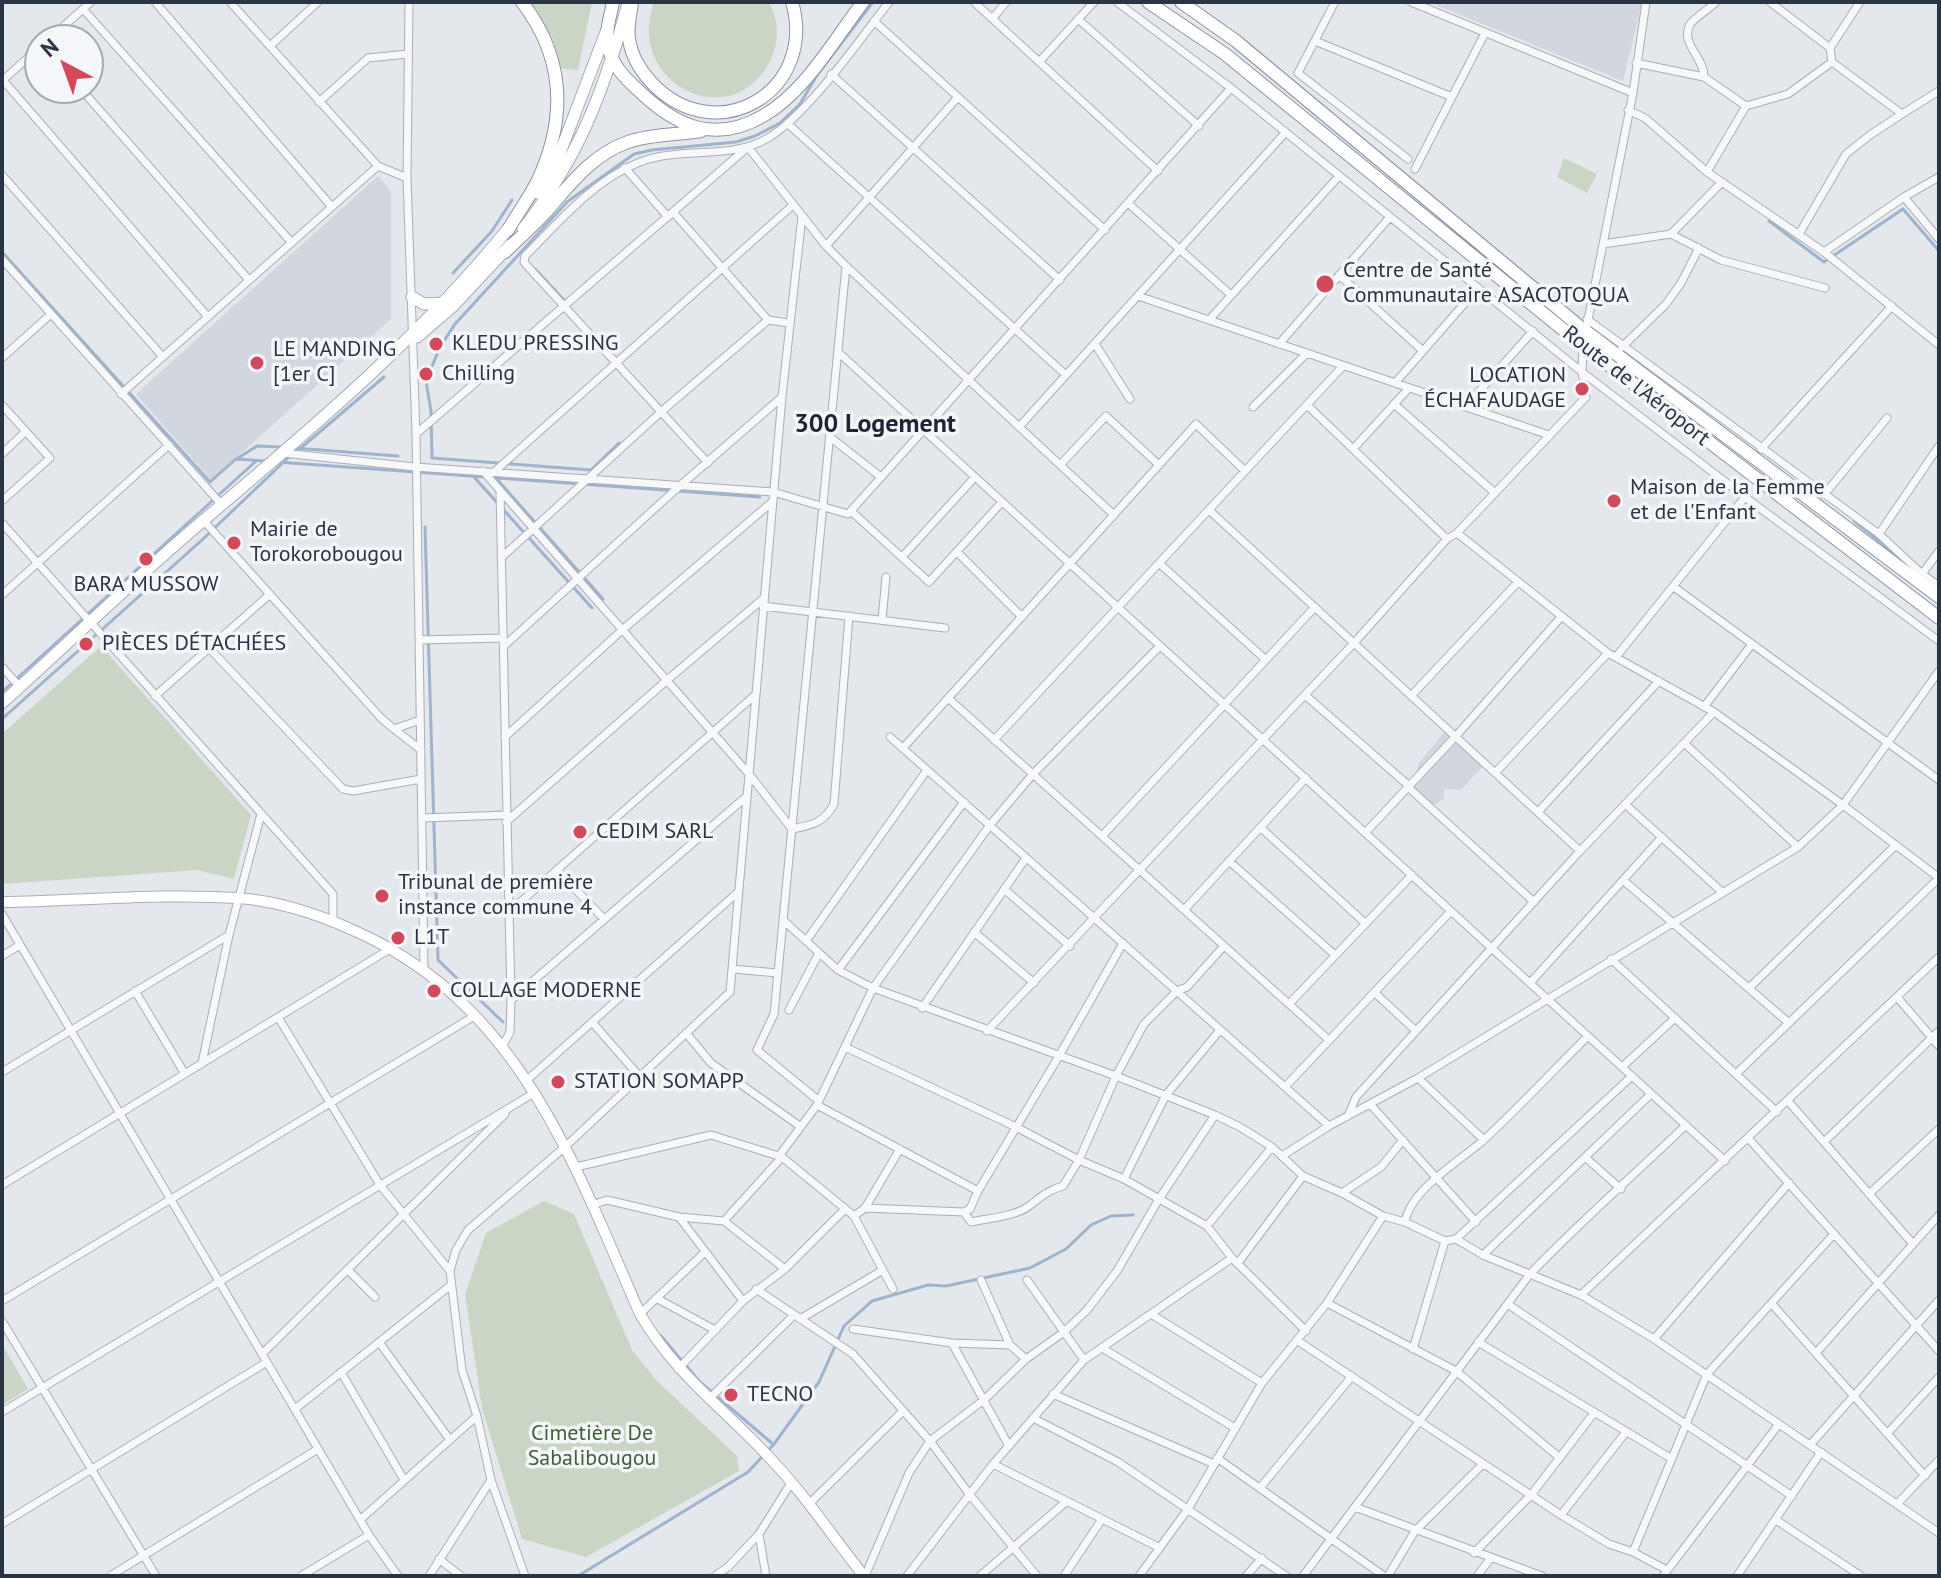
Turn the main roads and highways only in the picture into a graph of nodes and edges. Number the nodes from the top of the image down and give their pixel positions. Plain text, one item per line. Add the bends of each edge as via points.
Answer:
1 (522, 2) edge
2 (613, 2) edge
3 (630, 2) edge
4 (792, 2) edge
5 (863, 2) edge
6 (1148, 2) edge
7 (1181, 2) edge
8 (607, 29) junction
9 (612, 60) junction
10 (704, 131) junction
11 (508, 230) junction
12 (505, 252) junction
13 (412, 297) road end
14 (442, 303) junction
15 (410, 338) junction
16 (1939, 597) edge
17 (1939, 618) edge
18 (2, 703) edge
19 (2, 902) edge
20 (864, 1576) edge

1 - 11 highway via 547,43 559,92 556,124 537,181
2 - 8 highway
3 - 4 highway via 628,37 646,77 677,104 701,113 731,113 761,98 785,74 796,46
3 - 9 main road
5 - 10 highway via 774,109 742,125
6 - 17 highway, Route de l'Aéroport via 1225,54 1583,346
7 - 16 highway, Route de l'Aéroport via 1586,325
8 - 9 highway
8 - 11 main road via 558,158
9 - 10 highway via 658,110
9 - 12 main road via 580,142
10 - 12 highway via 629,141 611,150 567,185
11 - 14 main road
12 - 15 main road via 453,306
13 - 14 main road via 424,304
14 - 15 main road
15 - 18 main road
19 - 20 main road via 239,898 285,905 392,948 424,970 476,1015 534,1093 566,1146 640,1314 678,1369 766,1454

